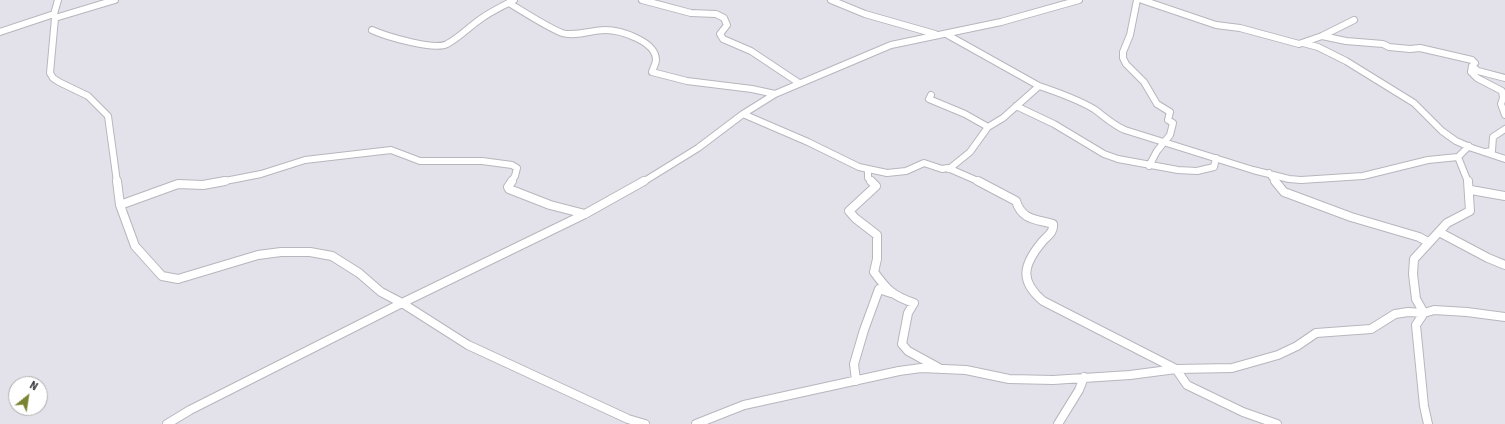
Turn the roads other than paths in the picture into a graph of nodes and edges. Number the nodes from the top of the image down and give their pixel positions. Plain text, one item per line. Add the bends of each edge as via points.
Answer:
1 (58, 0) edge
2 (115, 0) edge
3 (642, 0) edge
4 (831, 0) edge
5 (1079, 0) edge
6 (1137, 0) edge
7 (1142, 0) edge
8 (512, 1) edge
9 (54, 16) junction
10 (1354, 20) dead end
11 (372, 30) dead end
12 (0, 32) edge
13 (946, 34) junction
14 (937, 35) junction
15 (1322, 36) junction
16 (1303, 43) junction
17 (1472, 66) junction
18 (1505, 78) edge
19 (799, 83) junction
20 (1039, 86) junction
21 (775, 94) junction
22 (931, 95) dead end
23 (1016, 106) junction
24 (743, 114) junction
25 (1505, 115) edge
26 (988, 127) junction
27 (1505, 129) edge
28 (1163, 142) junction
29 (1469, 146) junction
30 (1485, 152) junction
31 (1458, 157) junction
32 (1216, 158) junction
33 (1505, 158) edge
34 (1149, 166) junction
35 (949, 169) junction
36 (868, 170) junction
37 (1269, 173) junction
38 (1471, 190) junction
39 (1505, 196) edge
40 (120, 205) junction
41 (585, 214) junction
42 (1439, 232) junction
43 (1428, 242) junction
44 (1505, 265) edge
45 (895, 295) junction
46 (402, 303) junction
47 (1424, 313) junction
48 (1505, 317) edge
49 (940, 369) junction
50 (1176, 369) junction
51 (1084, 377) junction
52 (856, 381) junction
53 (167, 424) edge
54 (645, 424) edge
55 (696, 424) edge
56 (1058, 424) edge
57 (1277, 424) edge
58 (1428, 424) edge

1 - 9 street
2 - 9 street
3 - 19 street via 691,13 721,16 727,25 720,34 723,39 751,51
4 - 14 street via 865,14
5 - 13 street
6 - 28 street via 1123,58 1144,82 1157,104 1170,112 1168,120 1173,123 1174,129 1170,137
7 - 16 street via 1216,25 1240,28 1291,43
8 - 11 street via 482,18 446,45 407,41
8 - 21 street via 563,33 610,30 644,41 655,56 652,72 687,81
9 - 12 street
9 - 40 street via 50,73 59,82 88,96 108,116
10 - 15 street
13 - 14 street
13 - 20 street
14 - 19 street via 891,45
15 - 16 street
15 - 17 street via 1346,42 1420,48 1472,60 1475,63
16 - 29 street via 1336,55 1414,103 1445,133
17 - 18 street via 1478,71
17 - 25 street via 1472,72 1477,78 1502,91 1501,104
19 - 21 street
20 - 23 street
20 - 28 street via 1088,106 1116,126
21 - 24 street
22 - 26 street via 930,100 965,114
23 - 26 street
23 - 34 street via 1054,124 1104,154
24 - 36 street
24 - 41 street via 687,155
26 - 35 street via 970,152
27 - 30 street via 1493,137 1492,151
28 - 32 street
28 - 34 street
29 - 30 street
29 - 31 street
30 - 33 street
31 - 37 street via 1428,160 1356,177 1300,180
31 - 38 street
32 - 34 street via 1214,167 1197,171
32 - 37 street
35 - 36 street via 924,163 897,172
35 - 50 street via 1015,201 1026,217 1053,224 1052,232 1026,267 1025,281 1036,296
36 - 45 street via 868,178 876,186 849,211 876,235 877,259 874,272
37 - 43 street via 1284,192
38 - 39 street
38 - 42 street via 1470,210 1447,223
40 - 41 street via 178,184 216,183 261,174 315,158 391,150 420,161 476,161 512,165 517,168 508,187 510,190 550,205
40 - 46 street via 135,246 162,276 178,279 268,254 319,253 332,256 346,264 381,292
41 - 46 street
42 - 43 street
42 - 44 street
43 - 47 street via 1414,259 1413,274 1416,299
45 - 49 street via 914,303 908,313 902,344 908,351
45 - 52 street via 879,290 854,364
46 - 53 street
46 - 54 street via 468,345 628,419
47 - 48 street via 1434,310
47 - 50 street via 1395,314 1371,329 1316,333 1278,355 1232,368
47 - 58 street via 1416,325
49 - 51 street via 966,370 1009,379
49 - 52 street via 898,371
50 - 51 street
50 - 57 street via 1187,385 1243,412
51 - 56 street
52 - 55 street via 744,405

